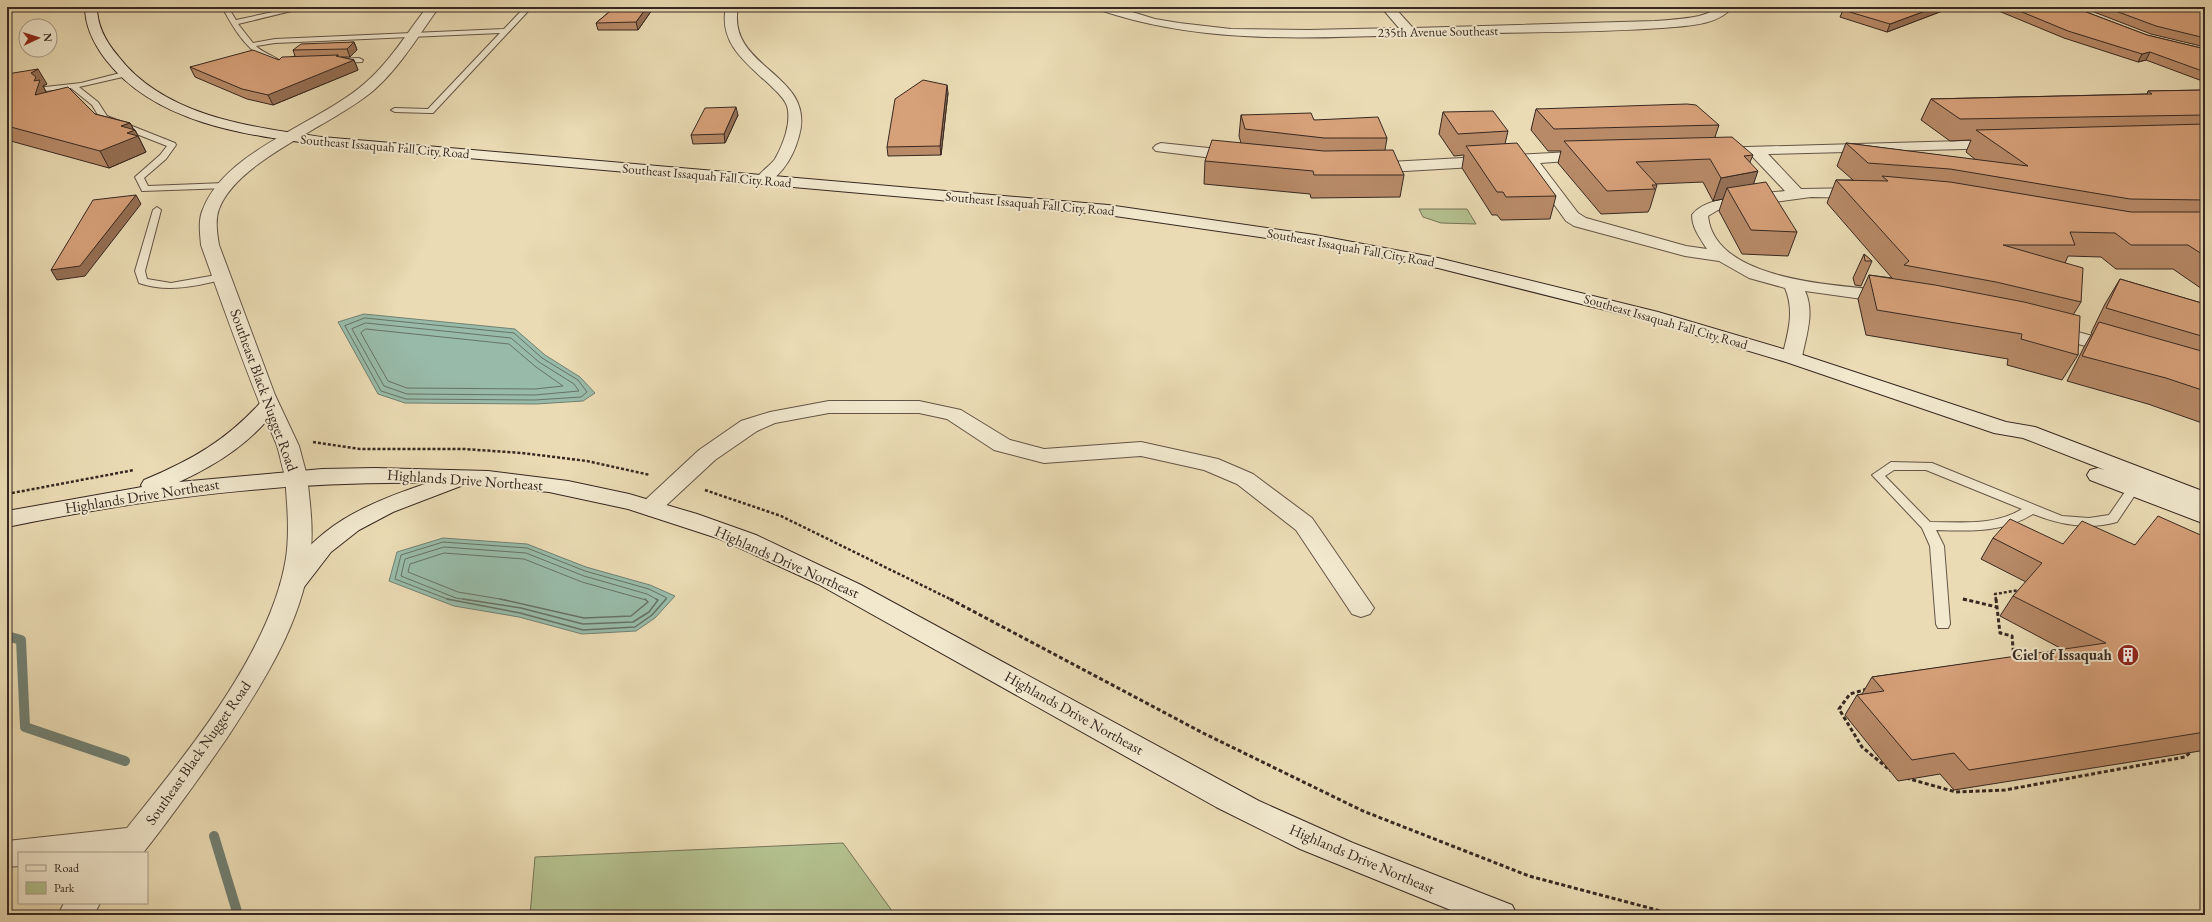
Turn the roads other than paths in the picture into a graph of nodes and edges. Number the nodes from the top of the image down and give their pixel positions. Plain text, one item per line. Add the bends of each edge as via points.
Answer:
1 (91, 7) edge
2 (225, 7) edge
3 (305, 7) edge
4 (433, 7) edge
5 (529, 7) edge
6 (732, 7) edge
7 (1104, 7) edge
8 (1388, 7) edge
9 (1725, 8) edge
10 (234, 22) junction
11 (506, 31) junction
12 (1409, 31) junction
13 (412, 35) junction
14 (252, 45) junction
15 (359, 60) dead end
16 (329, 61) edge
17 (284, 62) edge
18 (122, 72) junction
19 (71, 85) junction
20 (45, 89) dead end
21 (395, 110) dead end
22 (292, 137) junction
23 (2015, 144) edge
24 (1161, 148) dead end
25 (1755, 150) junction
26 (1700, 152) edge
27 (1606, 155) edge
28 (1255, 158) edge
29 (1528, 158) junction
30 (1356, 168) edge
31 (764, 179) junction
32 (225, 186) junction
33 (1796, 193) junction
34 (1876, 193) edge
35 (156, 210) dead end
36 (1722, 256) junction
37 (222, 277) junction
38 (1793, 284) junction
39 (1907, 300) edge
40 (2034, 326) edge
41 (2136, 355) edge
42 (1792, 357) junction
43 (269, 405) junction
44 (2002, 428) junction
45 (296, 476) junction
46 (469, 477) junction
47 (2133, 489) junction
48 (125, 496) junction
49 (2205, 500) edge
50 (650, 508) junction
51 (2032, 509) junction
52 (2205, 516) edge
53 (7, 519) edge
54 (1927, 526) junction
55 (292, 585) junction
56 (1360, 608) dead end
57 (1942, 624) dead end
58 (130, 846) edge
59 (38, 852) edge
60 (18, 853) edge
61 (7, 854) edge
62 (83, 904) edge
63 (74, 915) edge
64 (1501, 915) edge

1 - 18 street, Southeast Issaquah Fall City Road via 90,18 97,37 113,63
2 - 10 lane
3 - 10 lane
4 - 13 street, Southeast Black Nugget Road
5 - 11 lane
6 - 31 street via 730,20 733,35 740,47 792,101 795,115 792,136 781,160
7 - 12 street, 235th Avenue Southeast via 1150,22 1182,28 1251,34
8 - 12 street
9 - 12 street, 235th Avenue Southeast via 1692,20 1655,25
10 - 14 lane
11 - 13 lane
11 - 21 lane via 430,111
13 - 14 lane via 275,41
13 - 22 street, Southeast Black Nugget Road via 368,88
14 - 17 lane via 268,59
15 - 16 lane
18 - 19 lane via 81,85
18 - 22 street, Southeast Issaquah Fall City Road via 136,85 166,103 220,122
19 - 20 lane
19 - 32 lane via 94,104 104,118 172,145 163,157 139,177 145,189
22 - 31 street, Southeast Issaquah Fall City Road
22 - 32 street, Southeast Black Nugget Road
23 - 25 street
24 - 28 street
25 - 26 street
25 - 33 street
27 - 29 street
29 - 30 street
29 - 36 street via 1572,217 1580,222 1685,251
31 - 42 street, Southeast Issaquah Fall City Road via 1108,210 1354,246 1552,290 1668,320
32 - 37 street, Southeast Black Nugget Road via 211,208 208,228 210,245
33 - 34 street
33 - 36 street via 1714,206 1705,210 1700,215 1700,221 1711,244
35 - 37 lane via 140,271 142,281 152,286 166,286
36 - 38 street via 1758,275
37 - 43 street, Southeast Black Nugget Road
38 - 39 street
38 - 42 street via 1800,300 1800,321
40 - 41 street
42 - 44 street, Southeast Issaquah Fall City Road
43 - 45 street, Southeast Black Nugget Road via 288,446
43 - 48 street via 252,427 230,446 200,464
44 - 47 street, Southeast Issaquah Fall City Road via 2019,442
44 - 49 street, Southeast Issaquah Fall City Road via 2027,432
45 - 46 street, Highlands Drive Northeast via 356,474
45 - 48 street, Highlands Drive Northeast
45 - 55 street, Southeast Black Nugget Road via 298,557
46 - 50 street, Highlands Drive Northeast via 586,491
46 - 55 street via 403,500 353,523 323,545
47 - 51 lane via 2113,519 2089,522 2060,520
47 - 52 street, Southeast Issaquah Fall City Road
48 - 53 street, Highlands Drive Northeast
50 - 56 street via 707,455 749,426 770,418 829,407 919,407 954,414 1002,445 1044,456 1141,449 1210,464 1245,478 1304,524
50 - 64 street, Highlands Drive Northeast via 698,522 749,542 861,595 1248,810 1369,865
51 - 54 lane via 2020,518 1990,526
51 - 54 lane via 1928,466 1891,466 1883,470 1878,475
54 - 57 lane via 1937,546
55 - 58 street, Southeast Black Nugget Road via 278,625 253,676 199,756
58 - 59 street
60 - 61 street
62 - 63 street

